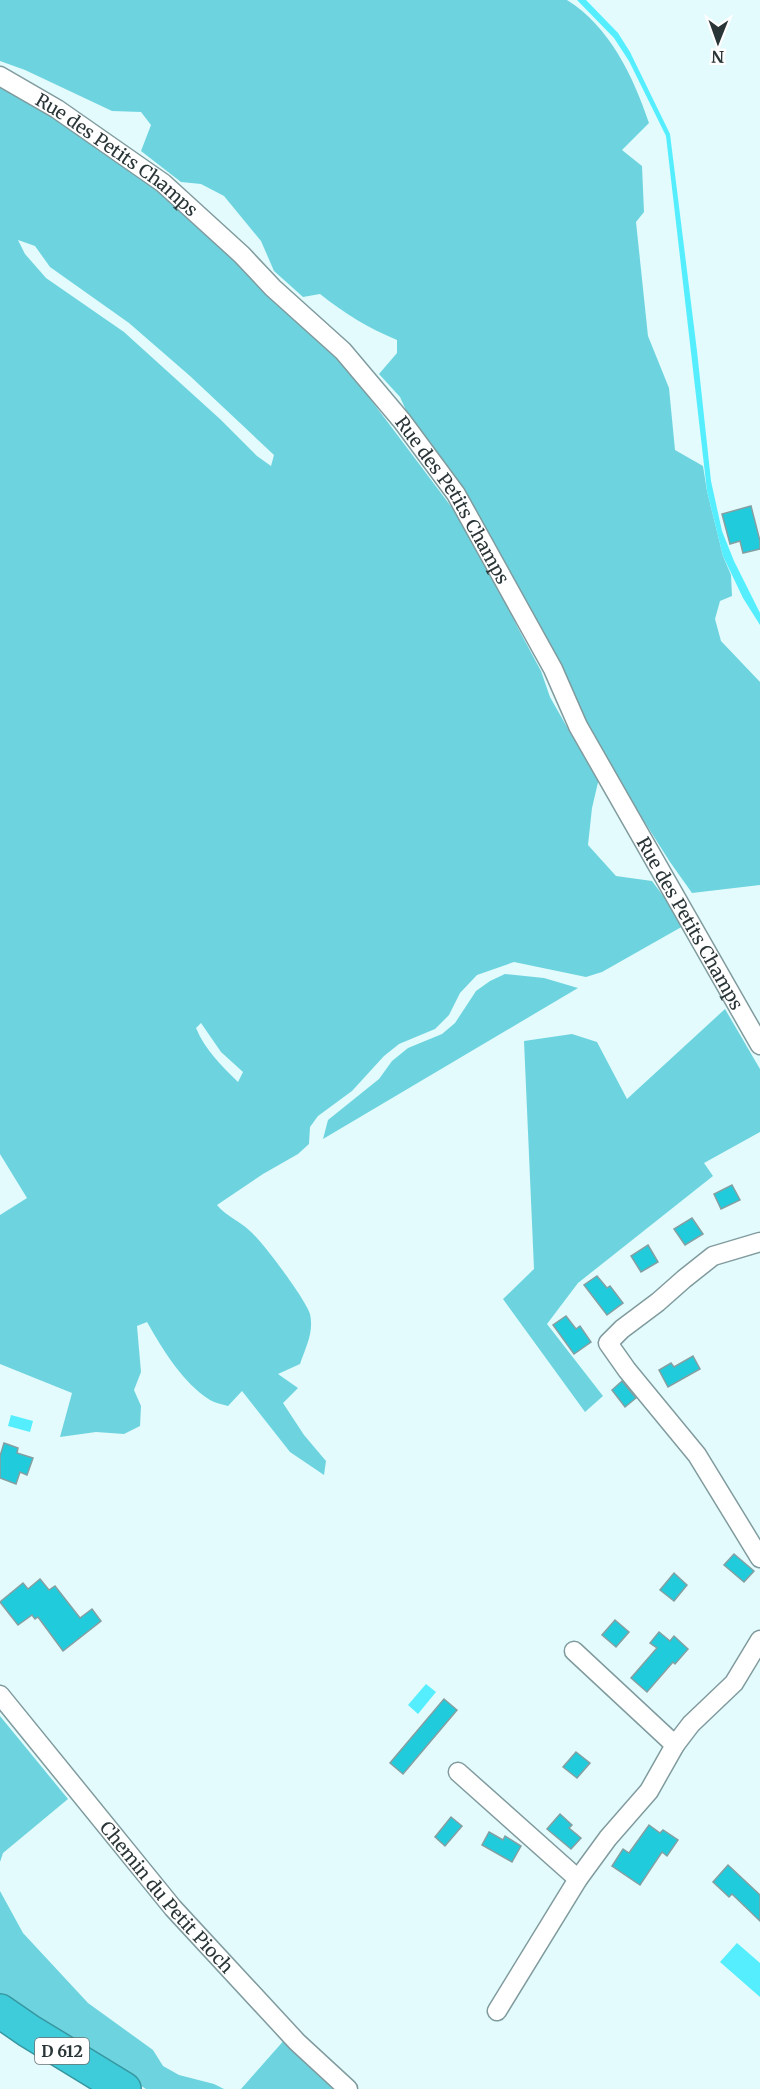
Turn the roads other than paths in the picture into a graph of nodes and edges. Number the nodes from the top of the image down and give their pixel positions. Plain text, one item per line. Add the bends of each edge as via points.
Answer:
1 (0, 76) edge
2 (760, 1045) edge
3 (760, 1242) edge
4 (760, 1558) edge
5 (760, 1640) edge
6 (574, 1651) dead end
7 (0, 1695) edge
8 (675, 1745) junction
9 (458, 1772) dead end
10 (578, 1879) junction
11 (0, 2010) edge
12 (497, 2011) dead end
13 (124, 2089) edge
14 (348, 2089) edge

1 - 2 street, Rue des Petits Champs via 57,109 163,183 344,351 402,421 456,494 553,669 578,726
3 - 4 street via 713,1257 608,1343 697,1455
5 - 8 street via 734,1683
6 - 8 street
7 - 14 street, Chemin du Petit Pioch via 173,1908 297,2042
8 - 10 street via 649,1791
9 - 10 street
10 - 12 street
11 - 13 highway, D 612

